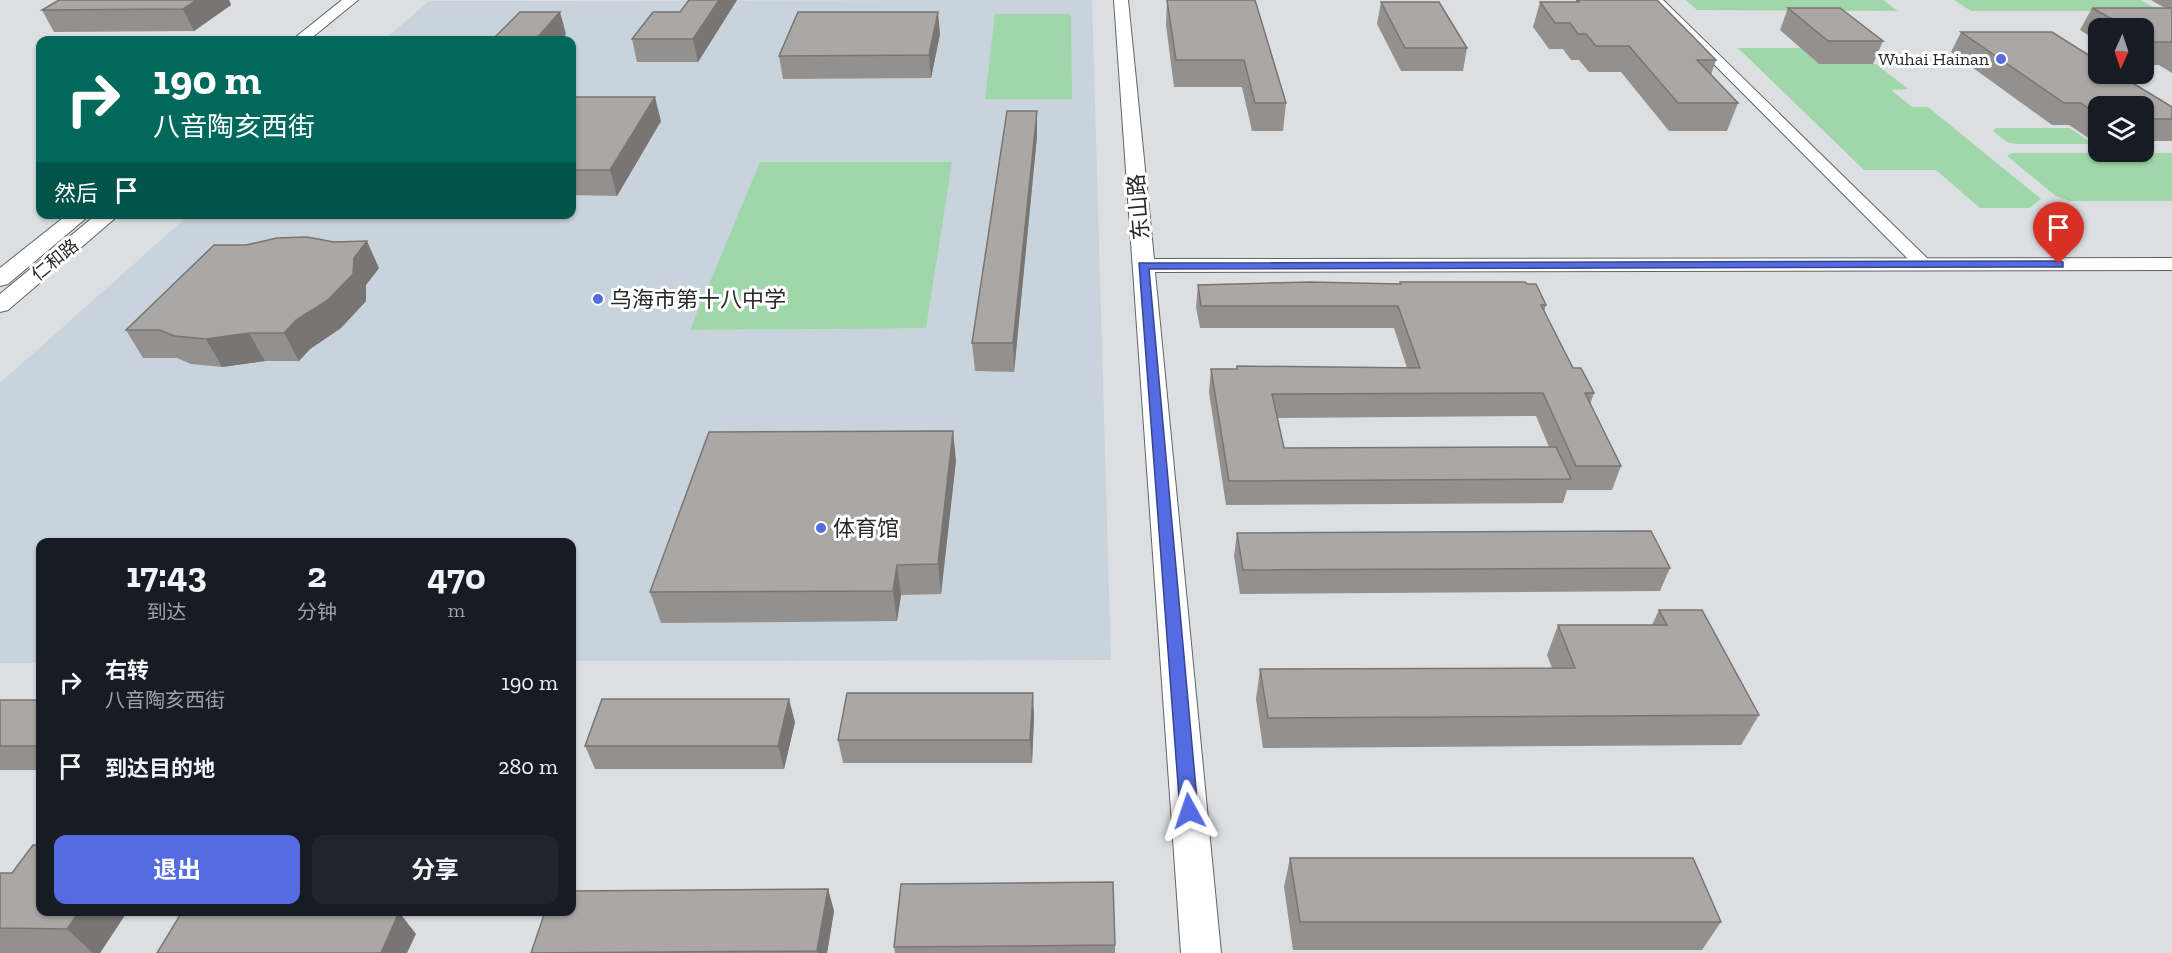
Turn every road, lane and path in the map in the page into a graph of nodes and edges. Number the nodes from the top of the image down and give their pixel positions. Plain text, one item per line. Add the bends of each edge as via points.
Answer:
1 (1121, 0) edge
2 (1656, 0) edge
3 (357, 3) edge
4 (306, 36) edge
5 (326, 36) edge
6 (74, 219) edge
7 (104, 219) edge
8 (2172, 264) edge
9 (1924, 265) junction
10 (1143, 266) junction
11 (46, 267) junction
12 (5, 271) edge
13 (0, 305) edge
14 (1201, 953) edge

1 - 10 street, 东山路
2 - 9 street
3 - 4 street
3 - 5 street
6 - 12 street, 仁和路
7 - 11 street, 仁和路
8 - 9 street
9 - 10 street
10 - 14 street, 东山路
11 - 12 street
11 - 13 street, 仁和路

